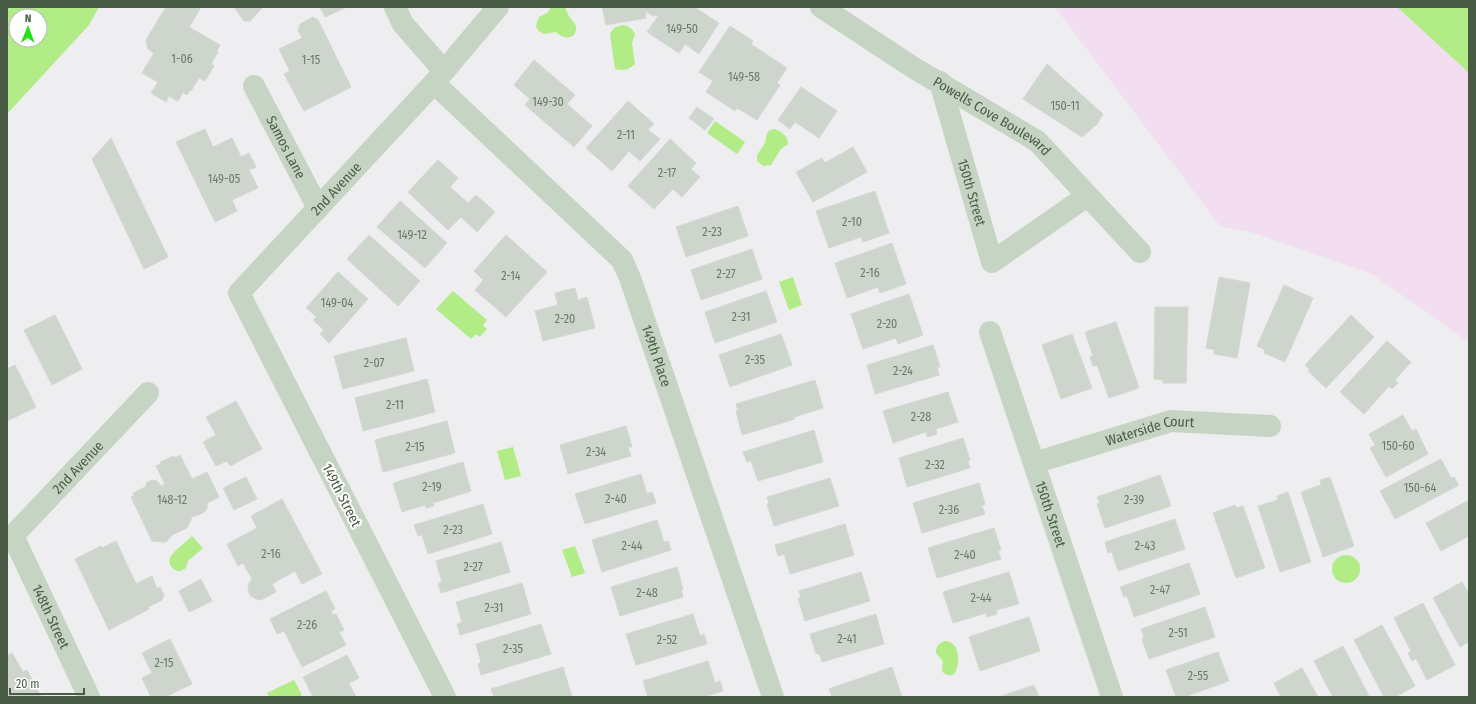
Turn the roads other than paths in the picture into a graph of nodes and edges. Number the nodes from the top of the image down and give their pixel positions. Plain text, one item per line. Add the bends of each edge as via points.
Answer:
1 (395, 7) edge
2 (498, 7) edge
3 (821, 7) edge
4 (439, 77) junction
5 (940, 82) junction
6 (254, 86) dead end
7 (1087, 196) junction
8 (318, 208) junction
9 (1140, 252) dead end
10 (239, 293) joint
11 (990, 332) dead end
12 (148, 393) dead end
13 (1270, 426) dead end
14 (1034, 463) junction
15 (10, 539) edge
16 (89, 697) edge
17 (445, 697) edge
18 (773, 697) edge
19 (1112, 697) edge

1 - 4 street, 149th Place via 403,24
2 - 4 street
3 - 5 street, Powells Cove Boulevard
4 - 8 street, 2nd Avenue
4 - 18 street, 149th Place via 622,260 633,285
5 - 7 street, Powells Cove Boulevard via 1037,142
5 - 7 street, 150th Street via 992,262
6 - 8 street, Samos Lane
7 - 9 street, Powells Cove Boulevard
8 - 10 street, 2nd Avenue
10 - 17 street, 149th Street
11 - 14 street, 150th Street
12 - 15 street, 2nd Avenue
13 - 14 street, Waterside Court via 1171,421
14 - 19 street, 150th Street
15 - 16 street, 148th Street

